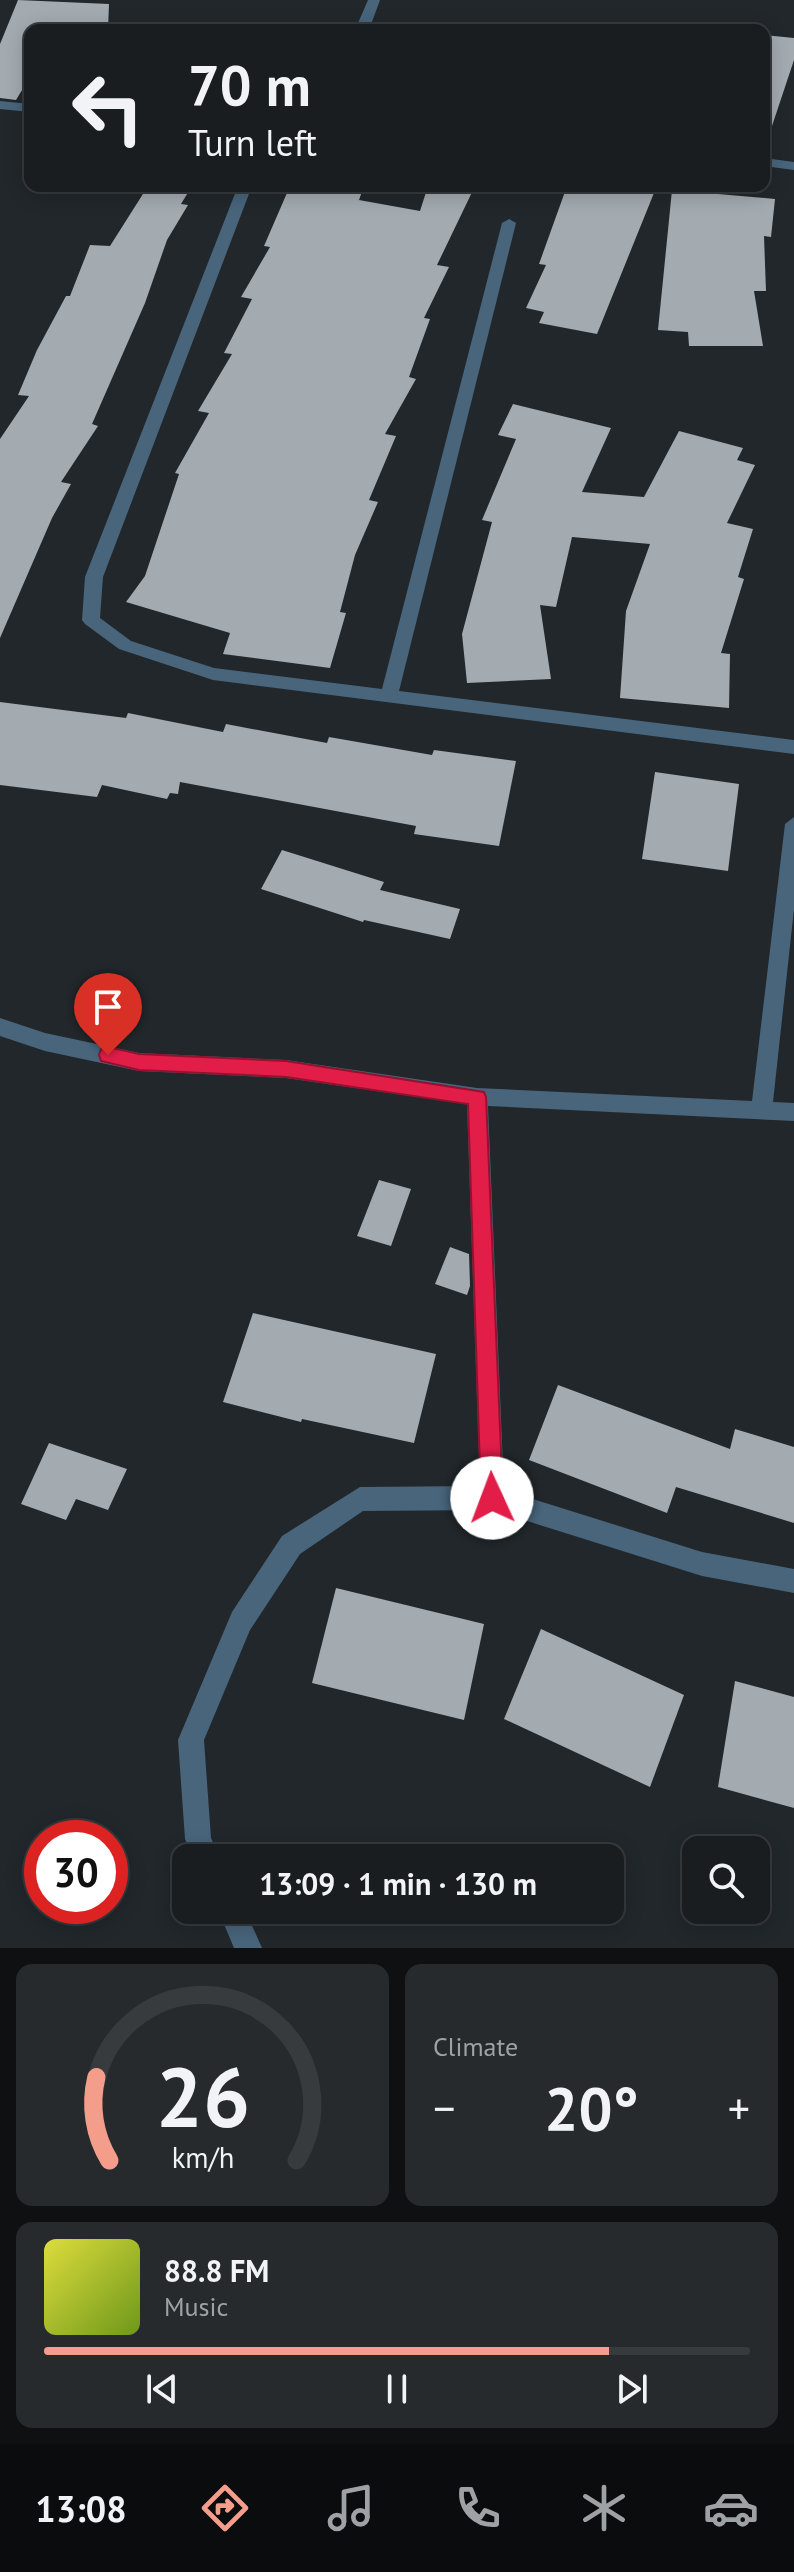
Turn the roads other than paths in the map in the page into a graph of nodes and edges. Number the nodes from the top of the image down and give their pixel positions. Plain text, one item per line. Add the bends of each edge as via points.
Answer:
1 (374, 0) edge
2 (364, 24) edge
3 (0, 105) edge
4 (24, 107) edge
5 (770, 163) edge
6 (794, 166) edge
7 (243, 192) edge
8 (509, 223) dead end
9 (389, 696) junction
10 (794, 747) edge
11 (794, 824) edge
12 (0, 1027) edge
13 (477, 1097) junction
14 (761, 1111) junction
15 (794, 1112) edge
16 (492, 1498) junction
17 (794, 1581) edge
18 (200, 1844) edge
19 (237, 1924) edge
20 (248, 1948) edge

1 - 2 street
3 - 4 street
5 - 6 street
7 - 9 street via 94,577 91,620 125,645 213,674
8 - 9 street
9 - 10 street
11 - 14 street
12 - 13 street via 139,1062 286,1069
13 - 14 street
13 - 16 street
14 - 15 street
16 - 17 street via 702,1564
16 - 18 street via 360,1499 291,1545 241,1621 191,1740
19 - 20 street

